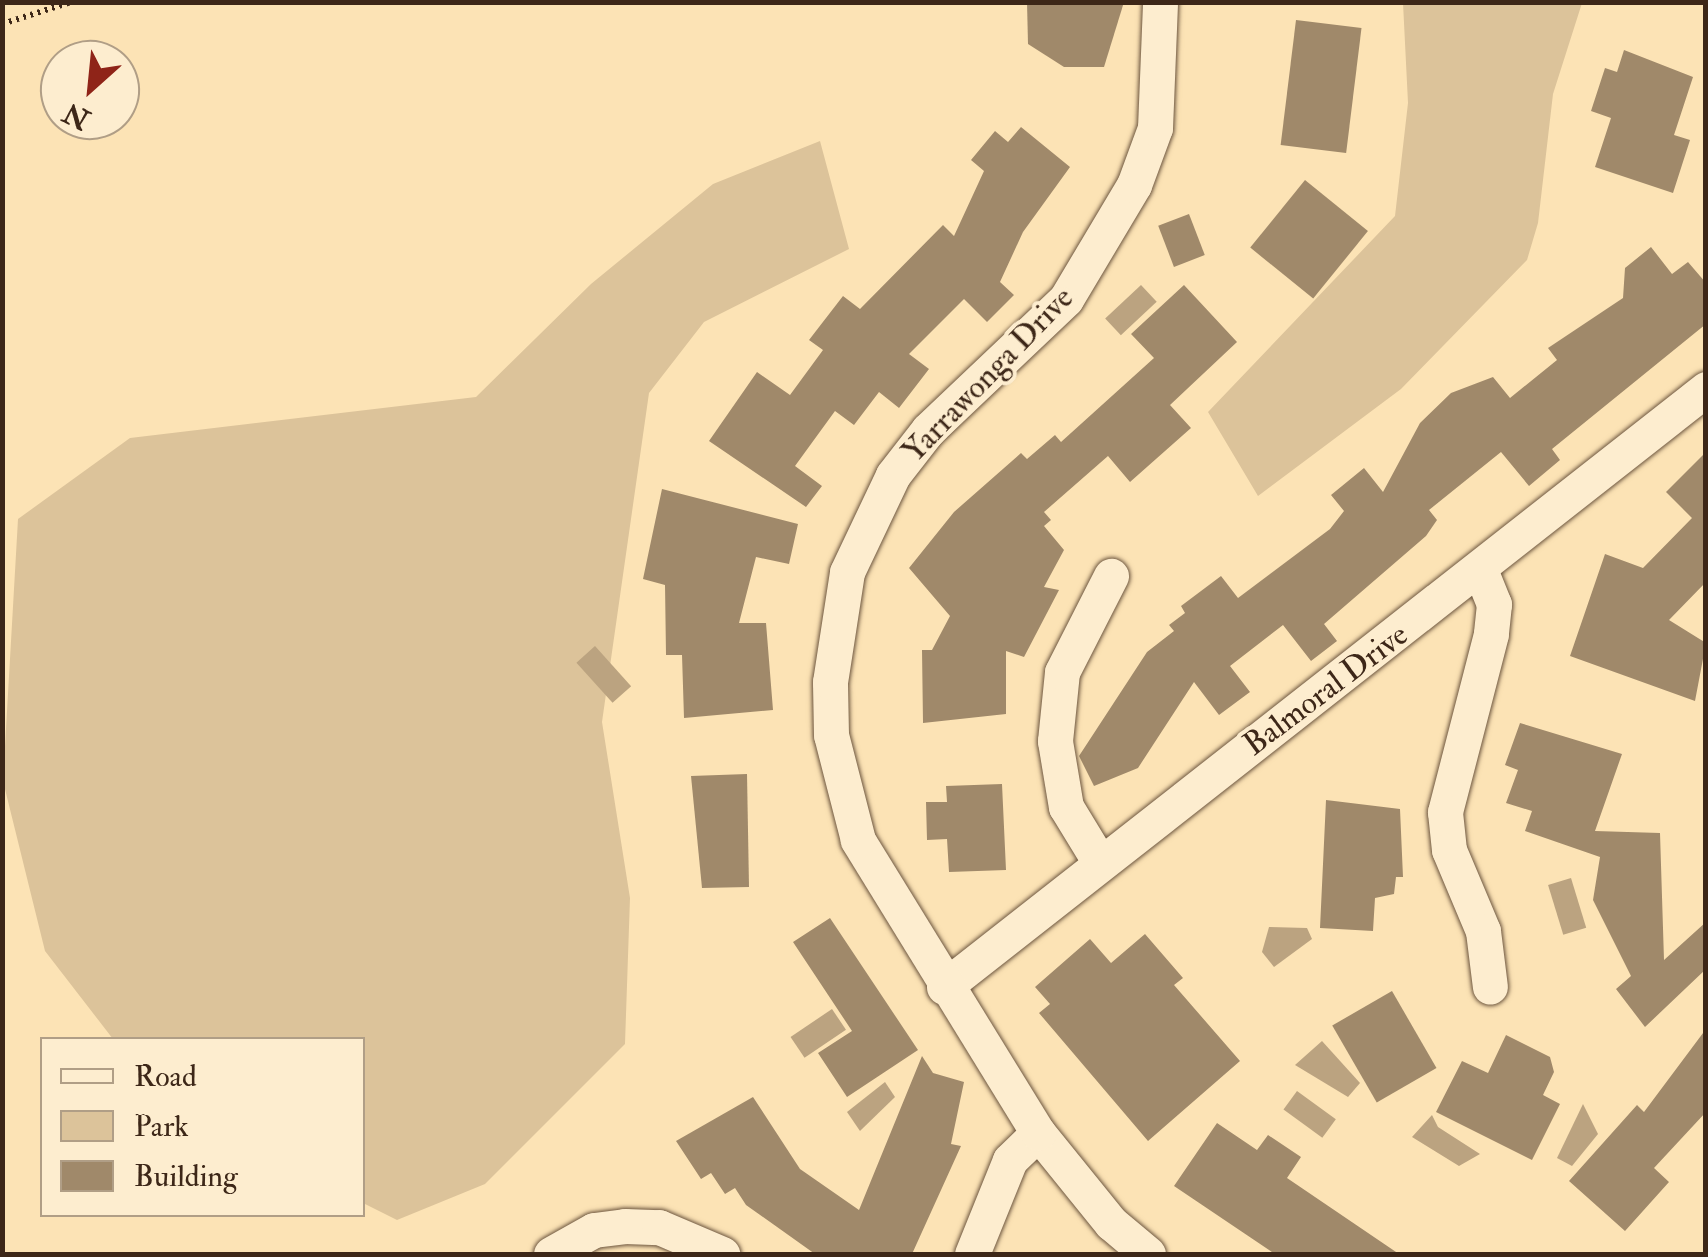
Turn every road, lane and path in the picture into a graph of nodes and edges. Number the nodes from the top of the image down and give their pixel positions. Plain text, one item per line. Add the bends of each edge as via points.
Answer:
1 (71, 2) edge
2 (1160, 2) edge
3 (2, 24) edge
4 (1706, 389) edge
5 (1481, 572) junction
6 (1111, 576) dead end
7 (1100, 861) junction
8 (944, 987) junction
9 (1490, 987) dead end
10 (1038, 1133) junction
11 (551, 1254) edge
12 (722, 1254) edge
13 (972, 1254) edge
14 (1148, 1254) edge

1 - 3 path
2 - 8 street, Yarrawonga Drive via 1154,128 1104,243 1066,299 928,430 893,475 868,520 834,621 830,735 843,799 858,840
4 - 5 street, Balmoral Drive
5 - 7 street, Balmoral Drive
5 - 9 street via 1494,604 1491,634 1445,812 1453,863 1483,931
6 - 7 street via 1062,672 1055,741 1066,808
7 - 8 street, Balmoral Drive
8 - 10 street, Yarrawonga Drive
10 - 13 street via 1010,1160
10 - 14 street, Yarrawonga Drive via 1111,1223
11 - 12 street via 594,1230 659,1226

